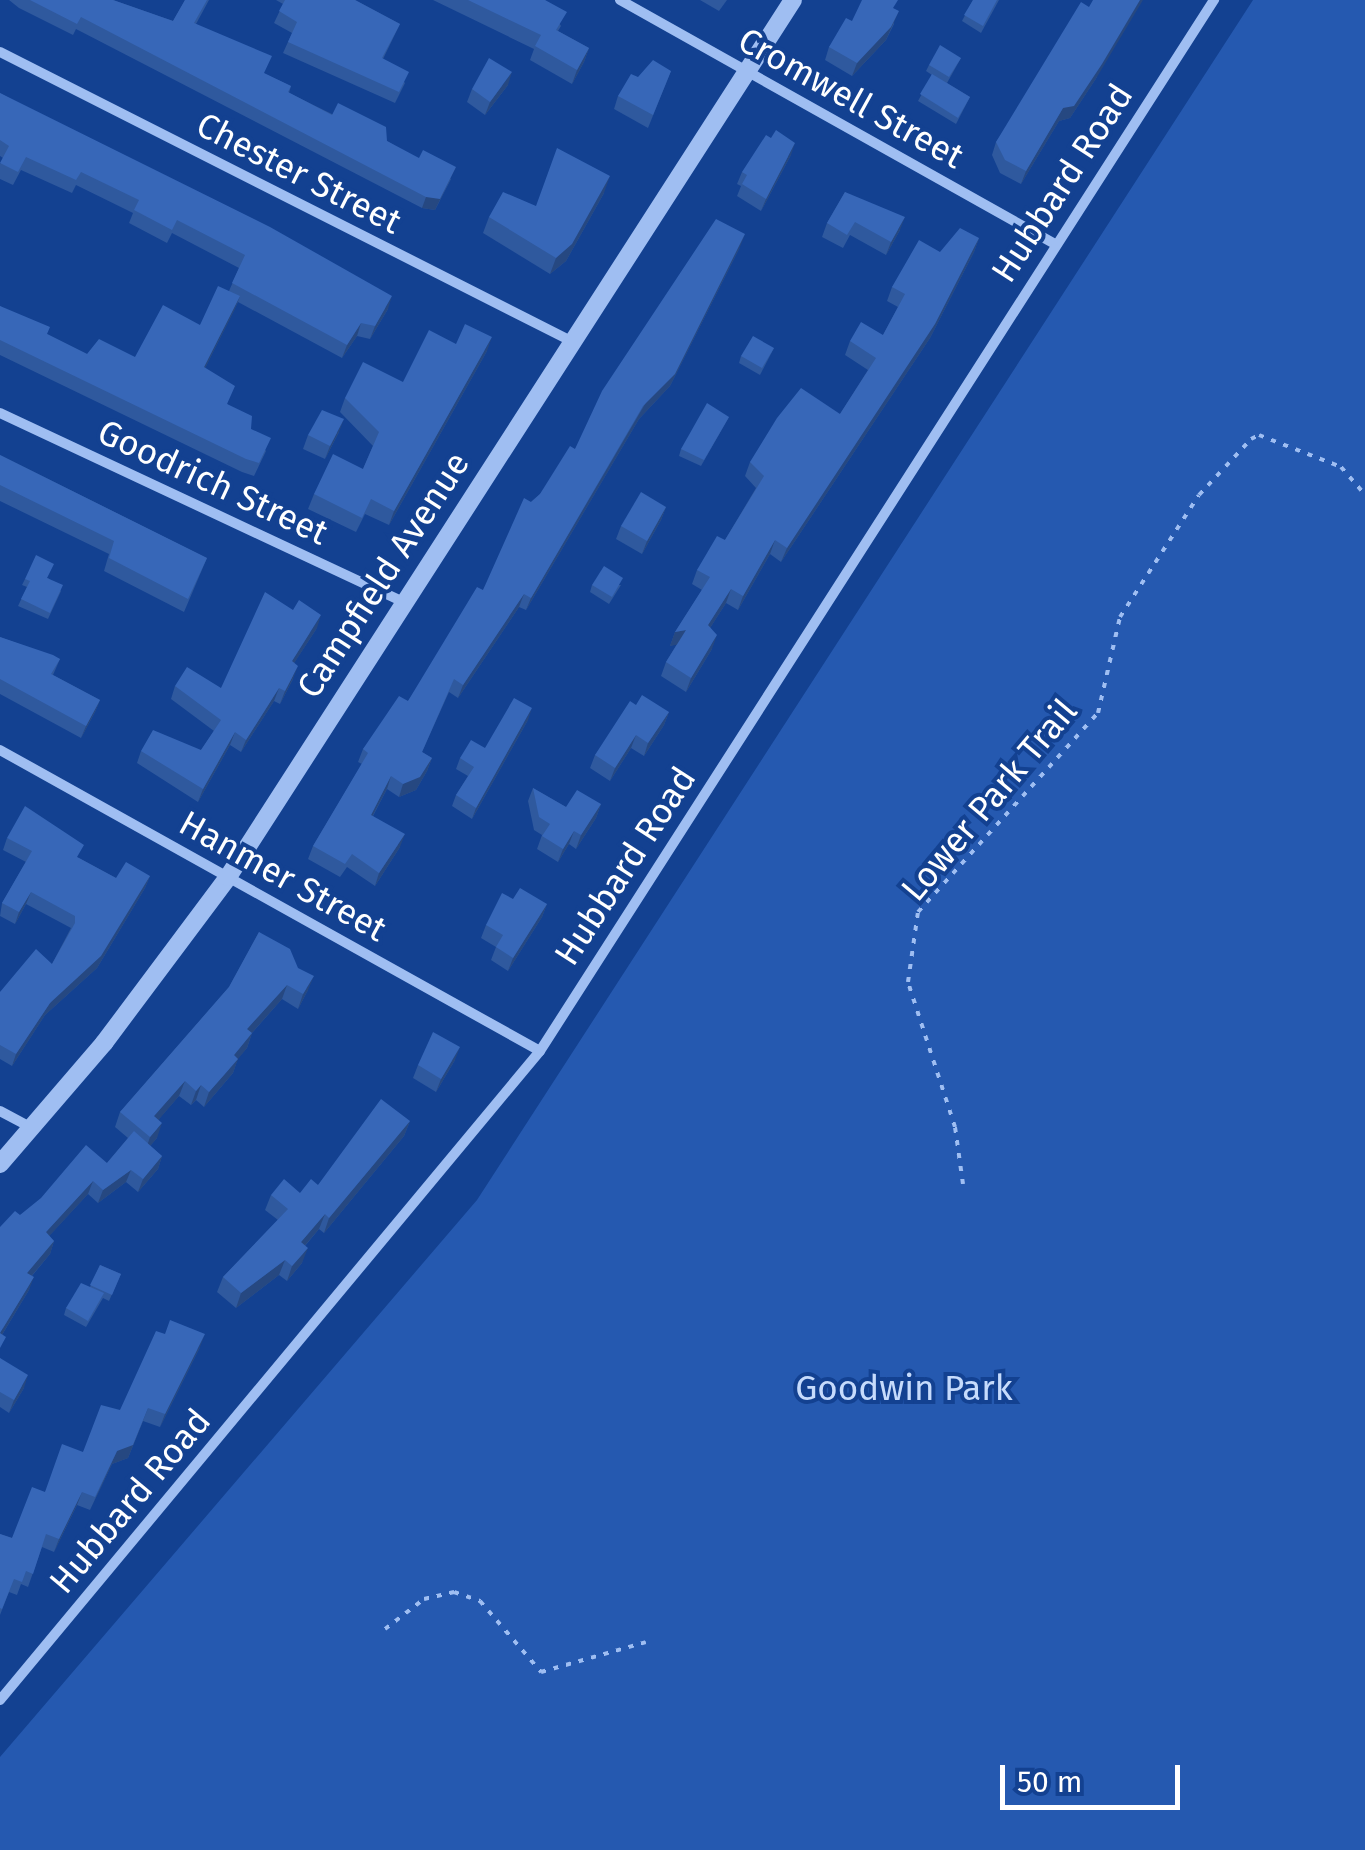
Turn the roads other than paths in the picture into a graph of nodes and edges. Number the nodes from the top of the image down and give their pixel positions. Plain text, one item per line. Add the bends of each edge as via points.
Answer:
1 (620, 0) edge
2 (793, 0) edge
3 (1214, 0) edge
4 (0, 52) edge
5 (746, 72) junction
6 (1054, 244) junction
7 (573, 342) junction
8 (0, 413) edge
9 (403, 602) junction
10 (0, 750) edge
11 (228, 877) junction
12 (540, 1051) junction
13 (0, 1111) edge
14 (32, 1128) junction
15 (0, 1164) edge
16 (0, 1700) edge

1 - 5 street, Cromwell Street
2 - 5 street, Campfield Avenue
3 - 6 street, Hubbard Road
4 - 7 street, Chester Street
5 - 6 street, Cromwell Street
5 - 7 street, Campfield Avenue
6 - 12 street, Hubbard Road
7 - 9 street, Campfield Avenue
8 - 9 street, Goodrich Street
9 - 11 street, Campfield Avenue
10 - 11 street, Hanmer Street
11 - 12 street, Hanmer Street
11 - 14 street, Campfield Avenue
12 - 16 street, Hubbard Road
13 - 14 street
14 - 15 street, Campfield Avenue

